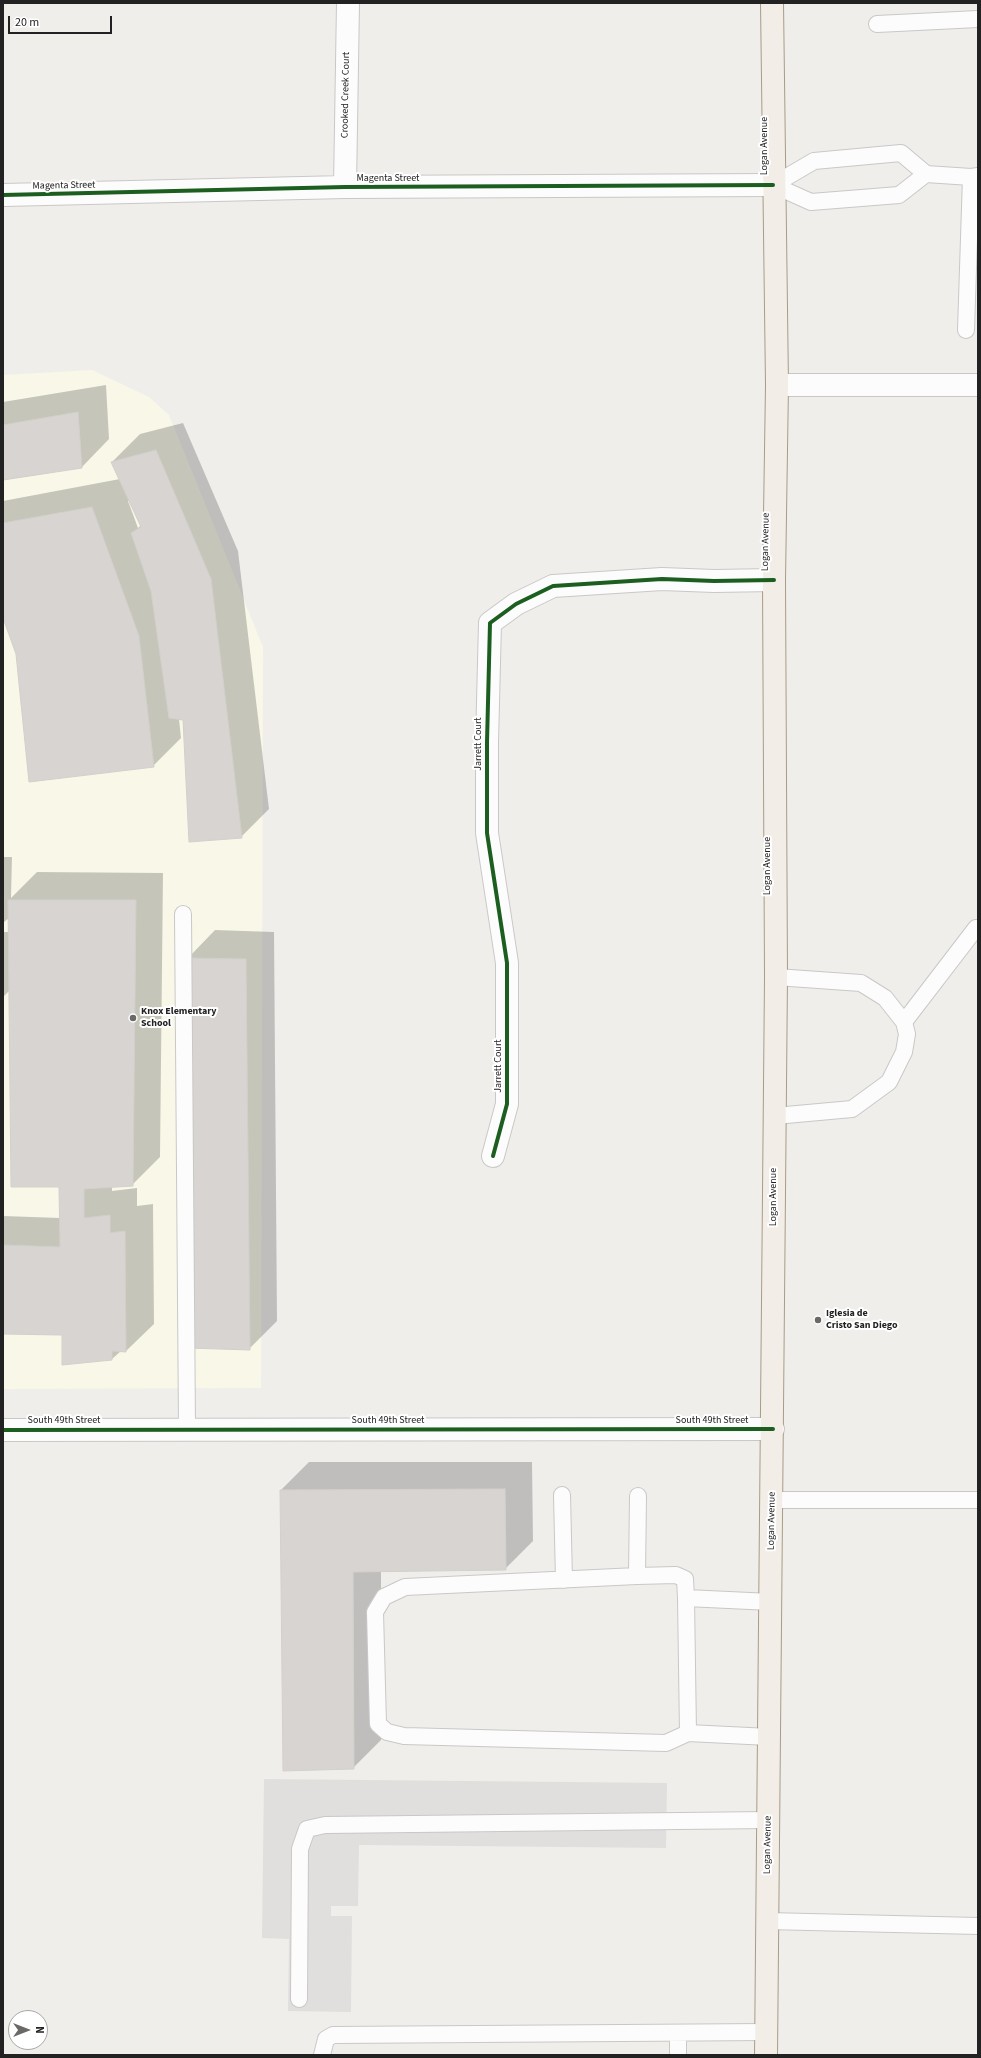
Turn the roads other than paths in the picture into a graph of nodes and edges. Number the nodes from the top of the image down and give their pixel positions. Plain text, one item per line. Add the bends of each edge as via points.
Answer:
1 (348, 3) edge
2 (772, 3) edge
3 (978, 19) edge
4 (877, 24) dead end
5 (926, 174) junction
6 (974, 176) edge
7 (773, 185) junction
8 (345, 187) junction
9 (3, 195) edge
10 (966, 330) dead end
11 (777, 385) junction
12 (978, 385) edge
13 (774, 580) junction
14 (183, 914) dead end
15 (976, 928) dead end
16 (776, 977) junction
17 (904, 1022) junction
18 (775, 1116) junction
19 (493, 1156) dead end
20 (187, 1428) junction
21 (773, 1429) junction
22 (3, 1430) edge
23 (562, 1495) dead end
24 (638, 1496) dead end
25 (772, 1500) junction
26 (978, 1500) edge
27 (637, 1576) junction
28 (564, 1580) junction
29 (686, 1598) junction
30 (771, 1602) junction
31 (688, 1733) junction
32 (769, 1737) junction
33 (768, 1820) junction
34 (767, 1920) junction
35 (978, 1926) edge
36 (299, 1999) dead end
37 (766, 2032) junction
38 (678, 2033) junction
39 (322, 2055) edge
40 (678, 2055) edge
41 (766, 2055) edge

1 - 8 street, Crooked Creek Court
2 - 7 main road, Logan Avenue
3 - 4 lane
5 - 6 lane
5 - 7 lane via 899,195 811,202
5 - 7 lane via 901,153 814,161
6 - 10 lane
7 - 8 street, Magenta Street
7 - 11 main road, Logan Avenue
8 - 9 street, Magenta Street
11 - 12 street
11 - 13 main road, Logan Avenue
13 - 16 main road, Logan Avenue
13 - 19 street, Jarrett Court via 662,579 553,586 516,604 490,623 487,833 507,963 507,1104
14 - 20 lane
15 - 17 lane
16 - 17 lane via 861,983 885,998
16 - 18 main road, Logan Avenue
17 - 18 lane via 907,1034 904,1052 889,1082 852,1109
18 - 21 main road, Logan Avenue
20 - 21 street, South 49th Street
20 - 22 street, South 49th Street
21 - 25 main road, Logan Avenue
23 - 28 lane
24 - 27 lane
25 - 26 lane
25 - 30 main road, Logan Avenue
27 - 28 lane
27 - 29 lane via 676,1575 685,1579
28 - 31 lane via 405,1587 384,1597 375,1612 378,1724 387,1732 412,1737 666,1743
29 - 30 lane
29 - 31 lane
30 - 32 main road, Logan Avenue
31 - 32 lane
32 - 33 main road, Logan Avenue
33 - 34 main road, Logan Avenue
33 - 36 lane via 325,1825 307,1829 300,1849
34 - 35 lane
34 - 37 main road, Logan Avenue
37 - 38 lane
37 - 41 main road, Logan Avenue
38 - 39 lane via 332,2035 326,2039
38 - 40 lane

